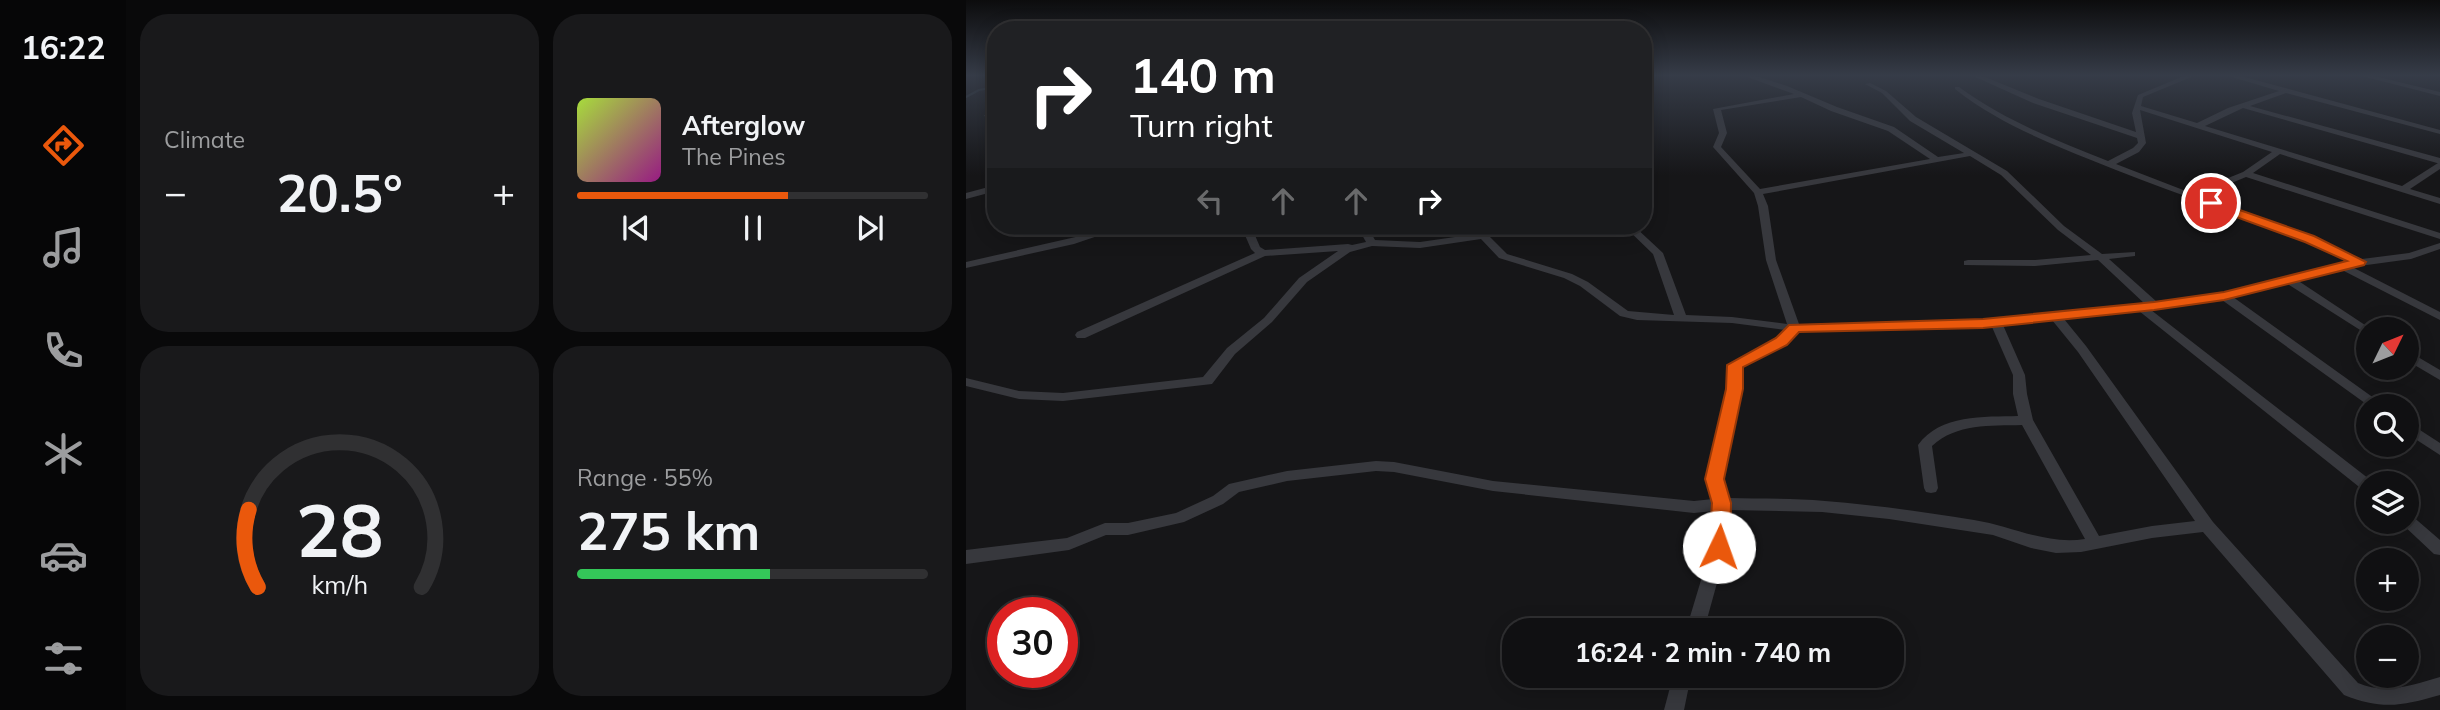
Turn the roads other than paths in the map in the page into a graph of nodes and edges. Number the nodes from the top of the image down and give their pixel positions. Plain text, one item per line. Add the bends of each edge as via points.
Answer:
1 (1722, 108) edge
2 (1832, 108) edge
3 (1901, 108) edge
4 (1983, 108) edge
5 (2057, 108) edge
6 (2137, 108) edge
7 (2141, 108) edge
8 (2237, 108) edge
9 (2249, 108) edge
10 (2350, 108) edge
11 (2200, 125) junction
12 (2440, 132) edge
13 (2139, 136) junction
14 (2280, 150) junction
15 (1970, 154) junction
16 (1937, 160) junction
17 (2440, 163) edge
18 (2108, 165) junction
19 (2246, 174) junction
20 (2404, 189) junction
21 (987, 190) edge
22 (1758, 192) junction
23 (966, 196) edge
24 (2191, 196) junction
25 (2440, 201) edge
26 (1093, 235) edge
27 (1250, 235) edge
28 (1368, 235) edge
29 (1639, 235) edge
30 (1482, 236) joint
31 (2440, 236) edge
32 (1087, 237) joint
33 (1373, 243) junction
34 (2440, 246) edge
35 (1355, 247) junction
36 (1264, 253) junction
37 (2131, 254) dead end
38 (2103, 258) junction
39 (2360, 262) junction
40 (1968, 263) dead end
41 (966, 265) edge
42 (2341, 265) junction
43 (2288, 279) junction
44 (2224, 296) junction
45 (2147, 307) junction
46 (2055, 316) junction
47 (1681, 317) junction
48 (2440, 317) edge
49 (1996, 323) junction
50 (2356, 324) edge
51 (1794, 328) junction
52 (1080, 335) dead end
53 (2419, 362) edge
54 (2440, 376) edge
55 (966, 382) edge
56 (2361, 394) edge
57 (2026, 420) junction
58 (2419, 435) edge
59 (2440, 450) edge
60 (2356, 476) edge
61 (1931, 488) dead end
62 (1721, 503) junction
63 (2207, 526) junction
64 (2419, 530) edge
65 (2095, 543) junction
66 (2440, 549) edge
67 (966, 557) edge
68 (1698, 618) edge
69 (2440, 686) edge
70 (1679, 688) edge
71 (1674, 710) edge

1 - 22 street via 1717,109 1723,133 1717,147
2 - 16 street via 1899,132
3 - 15 street
4 - 18 street
5 - 13 street
6 - 13 street
7 - 11 street
8 - 11 street
9 - 17 street
10 - 12 street
11 - 14 street
13 - 18 street via 2142,143 2136,150
14 - 19 street
14 - 20 street
15 - 16 street
15 - 38 street via 2004,173 2061,228
16 - 22 street
17 - 20 street
18 - 24 street
19 - 24 street
19 - 31 street
20 - 25 street
21 - 23 street
22 - 51 street via 1771,260
24 - 39 street
26 - 32 street
27 - 36 street
28 - 33 street
29 - 47 street via 1658,253
30 - 33 street via 1420,245
30 - 47 street via 1503,256 1568,276 1624,314
32 - 41 street
33 - 35 street
34 - 39 street via 2411,256
35 - 36 street
35 - 55 street via 1303,280 1207,381 1063,397 1019,395
36 - 52 street
37 - 38 street
38 - 40 street
38 - 45 street
39 - 42 street
42 - 43 street
42 - 48 street
43 - 44 street
43 - 50 street
44 - 45 street
44 - 56 street
45 - 46 street
45 - 60 street
46 - 49 street
46 - 63 street
47 - 51 street
49 - 51 street
49 - 57 street via 2019,375
51 - 62 street via 1782,341 1735,365 1714,479
53 - 54 street
57 - 61 street via 1963,422 1932,436 1925,444
57 - 65 street
58 - 59 street
62 - 65 street via 1889,513 1994,529 2056,547
62 - 67 street via 1694,507 1627,501 1493,486 1376,466 1287,476 1234,488 1179,518 1105,529 1069,544
62 - 68 street via 1719,547
63 - 65 street
63 - 69 street via 2351,689 2367,697 2388,699
64 - 66 street
70 - 71 street

